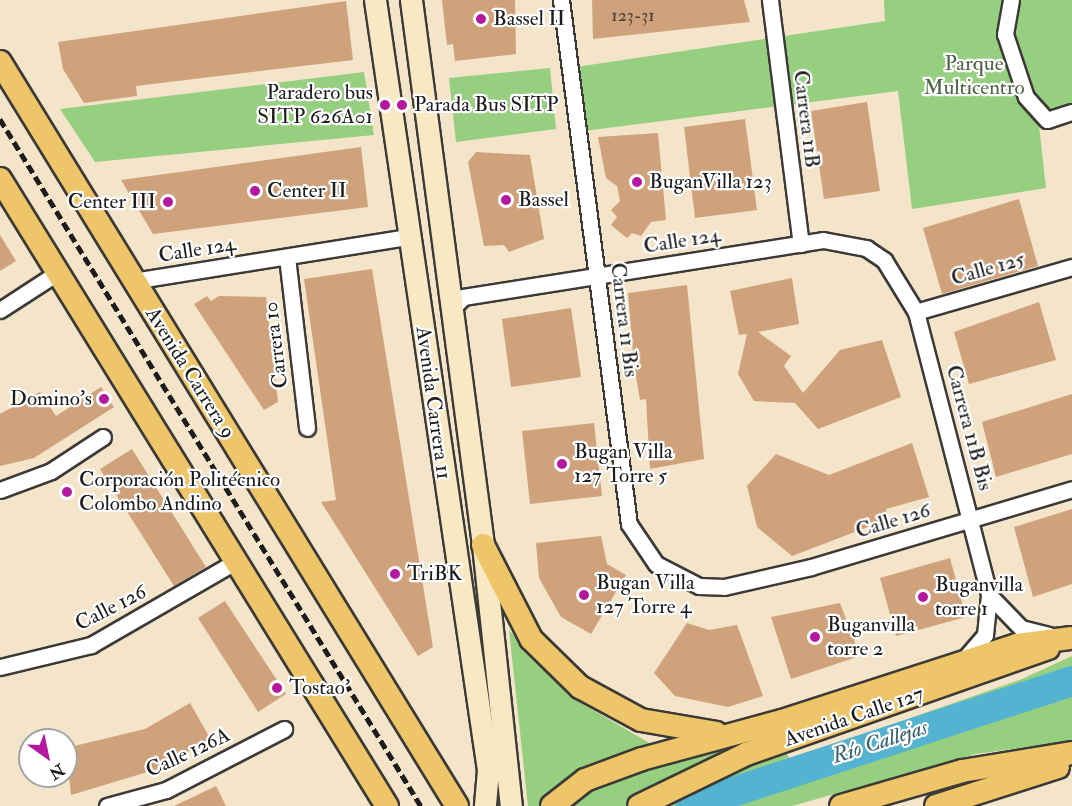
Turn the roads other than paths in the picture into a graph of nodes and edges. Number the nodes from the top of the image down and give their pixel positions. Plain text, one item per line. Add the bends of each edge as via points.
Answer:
1 (375, 0) edge
2 (411, 0) edge
3 (561, 0) edge
4 (770, 0) edge
5 (1011, 0) edge
6 (0, 62) edge
7 (1072, 112) edge
8 (0, 179) edge
9 (409, 237) junction
10 (801, 244) junction
11 (287, 257) junction
12 (1072, 267) edge
13 (57, 273) junction
14 (898, 275) joint
15 (597, 276) junction
16 (133, 281) junction
17 (455, 297) junction
18 (0, 310) edge
19 (915, 312) junction
20 (308, 428) dead end
21 (103, 437) dead end
22 (1072, 489) edge
23 (0, 490) edge
24 (972, 519) junction
25 (483, 545) junction
26 (233, 563) junction
27 (724, 587) joint
28 (988, 595) junction
29 (1071, 638) edge
30 (959, 663) junction
31 (0, 667) edge
32 (284, 729) dead end
33 (736, 734) junction
34 (1072, 753) edge
35 (1072, 762) edge
36 (107, 806) edge
37 (387, 806) edge
38 (457, 806) edge
39 (485, 806) edge
40 (511, 806) edge
41 (552, 806) edge
42 (639, 806) edge
43 (841, 806) edge
44 (936, 806) edge

1 - 9 main road, Avenida Carrera 11
2 - 17 main road, Avenida Carrera 11
3 - 15 street, Carrera 11 Bis
4 - 10 street, Carrera 11B
5 - 7 street via 1005,34 1026,97 1047,120
6 - 16 main road, Avenida Carrera 9
8 - 13 main road
9 - 11 street, Calle 124
9 - 39 main road, Avenida Carrera 11 via 488,770
10 - 14 street, Calle 124 via 845,242 884,260
10 - 15 street, Calle 124
11 - 16 street, Calle 124
11 - 20 street, Carrera 10
12 - 19 street, Calle 125
13 - 18 street
13 - 26 main road
14 - 19 street, Carrera 11B Bis
15 - 17 street, Calle 124
15 - 27 street, Carrera 11 Bis via 629,524 640,546 669,573 699,586
16 - 38 main road, Avenida Carrera 9
17 - 25 main road, Avenida Carrera 11
19 - 24 street, Carrera 11B Bis
21 - 23 street via 51,471
22 - 24 street, Calle 126
24 - 27 street, Calle 126
24 - 28 street, Carrera 11B Bis
25 - 33 main road via 531,639 580,687 641,720 674,730
25 - 40 main road, Avenida Carrera 11
26 - 31 street, Calle 126 via 98,642
26 - 37 main road
28 - 29 street via 1021,628
28 - 30 street, Carrera 11B Bis via 986,635
29 - 30 main road via 1017,645
29 - 42 main road, Avenida Calle 127 via 1020,660 746,754
30 - 33 main road
32 - 36 street, Calle 126A via 166,790
33 - 41 main road via 606,771
34 - 43 main road via 944,775
35 - 44 main road

